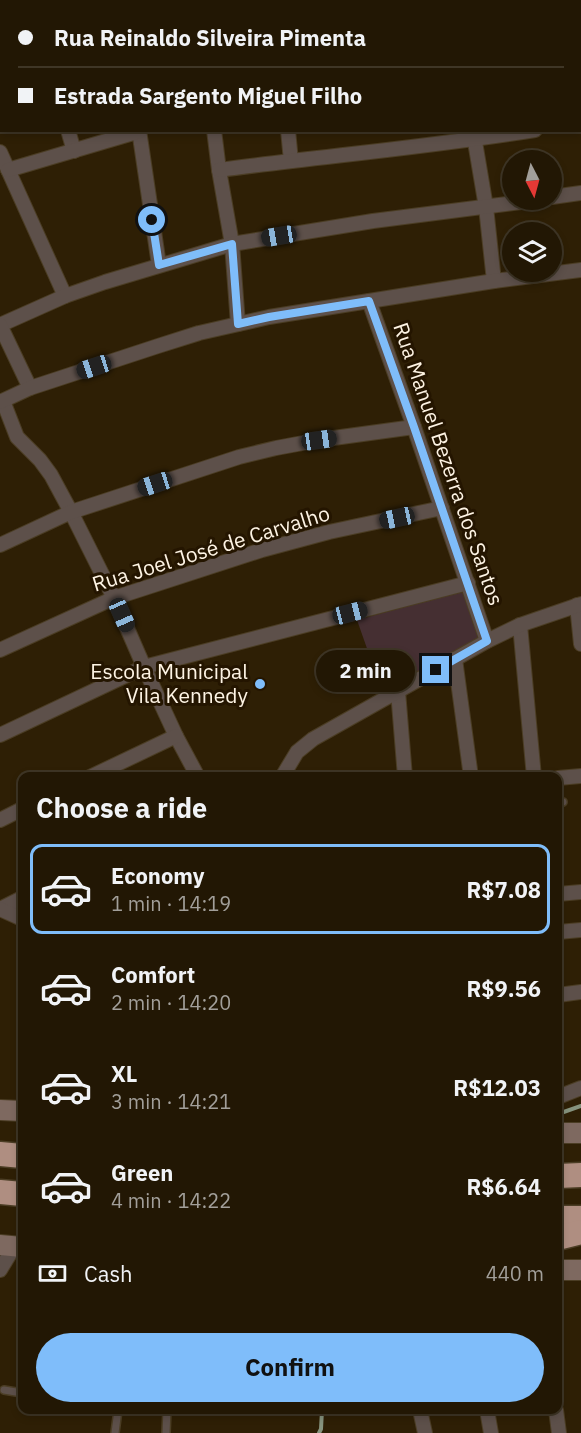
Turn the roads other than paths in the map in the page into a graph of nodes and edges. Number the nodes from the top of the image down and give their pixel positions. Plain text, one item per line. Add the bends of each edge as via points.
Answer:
1 (69, 132) edge
2 (137, 132) edge
3 (140, 132) edge
4 (214, 132) edge
5 (288, 132) edge
6 (511, 132) edge
7 (474, 135) edge
8 (74, 151) junction
9 (0, 152) edge
10 (291, 160) junction
11 (8, 170) junction
12 (219, 170) junction
13 (581, 193) edge
14 (562, 196) edge
15 (502, 205) edge
16 (486, 207) junction
17 (232, 244) junction
18 (159, 265) junction
19 (581, 270) edge
20 (494, 281) junction
21 (65, 296) junction
22 (369, 301) junction
23 (238, 324) junction
24 (0, 325) edge
25 (30, 388) junction
26 (2, 402) edge
27 (414, 427) junction
28 (442, 508) junction
29 (71, 512) junction
30 (0, 545) edge
31 (468, 583) junction
32 (114, 598) junction
33 (579, 605) edge
34 (520, 625) junction
35 (487, 641) junction
36 (581, 644) edge
37 (0, 650) edge
38 (455, 659) junction
39 (144, 667) junction
40 (398, 691) junction
41 (0, 735) edge
42 (176, 736) junction
43 (100, 772) edge
44 (195, 772) edge
45 (285, 772) edge
46 (405, 772) edge
47 (470, 772) edge
48 (534, 772) edge
49 (581, 776) edge
50 (562, 778) edge
51 (18, 811) edge
52 (0, 820) edge
53 (581, 892) edge
54 (562, 894) edge
55 (18, 900) edge
56 (0, 909) edge
57 (18, 917) edge
58 (581, 930) edge
59 (562, 932) edge
60 (581, 992) edge
61 (562, 994) edge
62 (581, 1088) edge
63 (562, 1095) edge
64 (0, 1110) edge
65 (18, 1111) edge
66 (581, 1132) edge
67 (562, 1133) edge
68 (0, 1154) edge
69 (18, 1156) edge
70 (562, 1176) edge
71 (581, 1176) edge
72 (0, 1192) edge
73 (18, 1194) edge
74 (562, 1218) edge
75 (581, 1218) edge
76 (581, 1232) edge
77 (562, 1237) edge
78 (12, 1246) edge
79 (0, 1270) edge
80 (562, 1270) edge
81 (581, 1270) edge
82 (4, 1390) dead end
83 (18, 1393) edge
84 (117, 1414) edge
85 (167, 1414) edge
86 (421, 1414) edge
87 (488, 1414) edge
88 (557, 1414) edge
89 (115, 1433) edge
90 (166, 1433) edge
91 (425, 1433) edge
92 (491, 1433) edge
93 (559, 1433) edge

1 - 8 street
2 - 8 street
3 - 18 street
4 - 12 street
5 - 10 street
6 - 7 street
7 - 10 street
7 - 16 street
8 - 11 street
9 - 11 street
10 - 12 street
11 - 21 street
12 - 17 street
13 - 14 street
15 - 16 street
16 - 17 street
16 - 20 street
17 - 18 street
17 - 23 street
18 - 21 street
19 - 20 street
20 - 22 street
21 - 24 street
22 - 23 street
22 - 27 street, Rua Manuel Bezerra dos Santos
23 - 25 street
24 - 25 street
25 - 26 street
26 - 29 street via 17,437 45,467
27 - 28 street, Rua Manuel Bezerra dos Santos
27 - 29 street via 258,452
28 - 31 street, Rua Manuel Bezerra dos Santos
28 - 32 street, Rua Joel José de Carvalho via 284,544
29 - 30 street
29 - 32 street
31 - 35 street, Rua Manuel Bezerra dos Santos
31 - 39 street
32 - 37 street, Rua Joel José de Carvalho
32 - 39 street
33 - 34 street
33 - 36 street
34 - 35 street
34 - 48 street
35 - 38 street
38 - 40 street
38 - 47 street
39 - 41 street
39 - 42 street
40 - 45 street via 313,739 297,752
40 - 46 street
42 - 43 street
42 - 44 street
49 - 50 street
51 - 52 street
53 - 54 street
55 - 56 street
56 - 57 street
58 - 59 street
60 - 61 street
62 - 63 street
64 - 65 street
66 - 67 street
68 - 69 highway
70 - 71 highway
72 - 73 highway
74 - 75 highway
76 - 77 highway
78 - 79 street
80 - 81 street
82 - 83 lane
84 - 89 lane
85 - 90 lane
86 - 91 street
87 - 92 street
88 - 93 street

